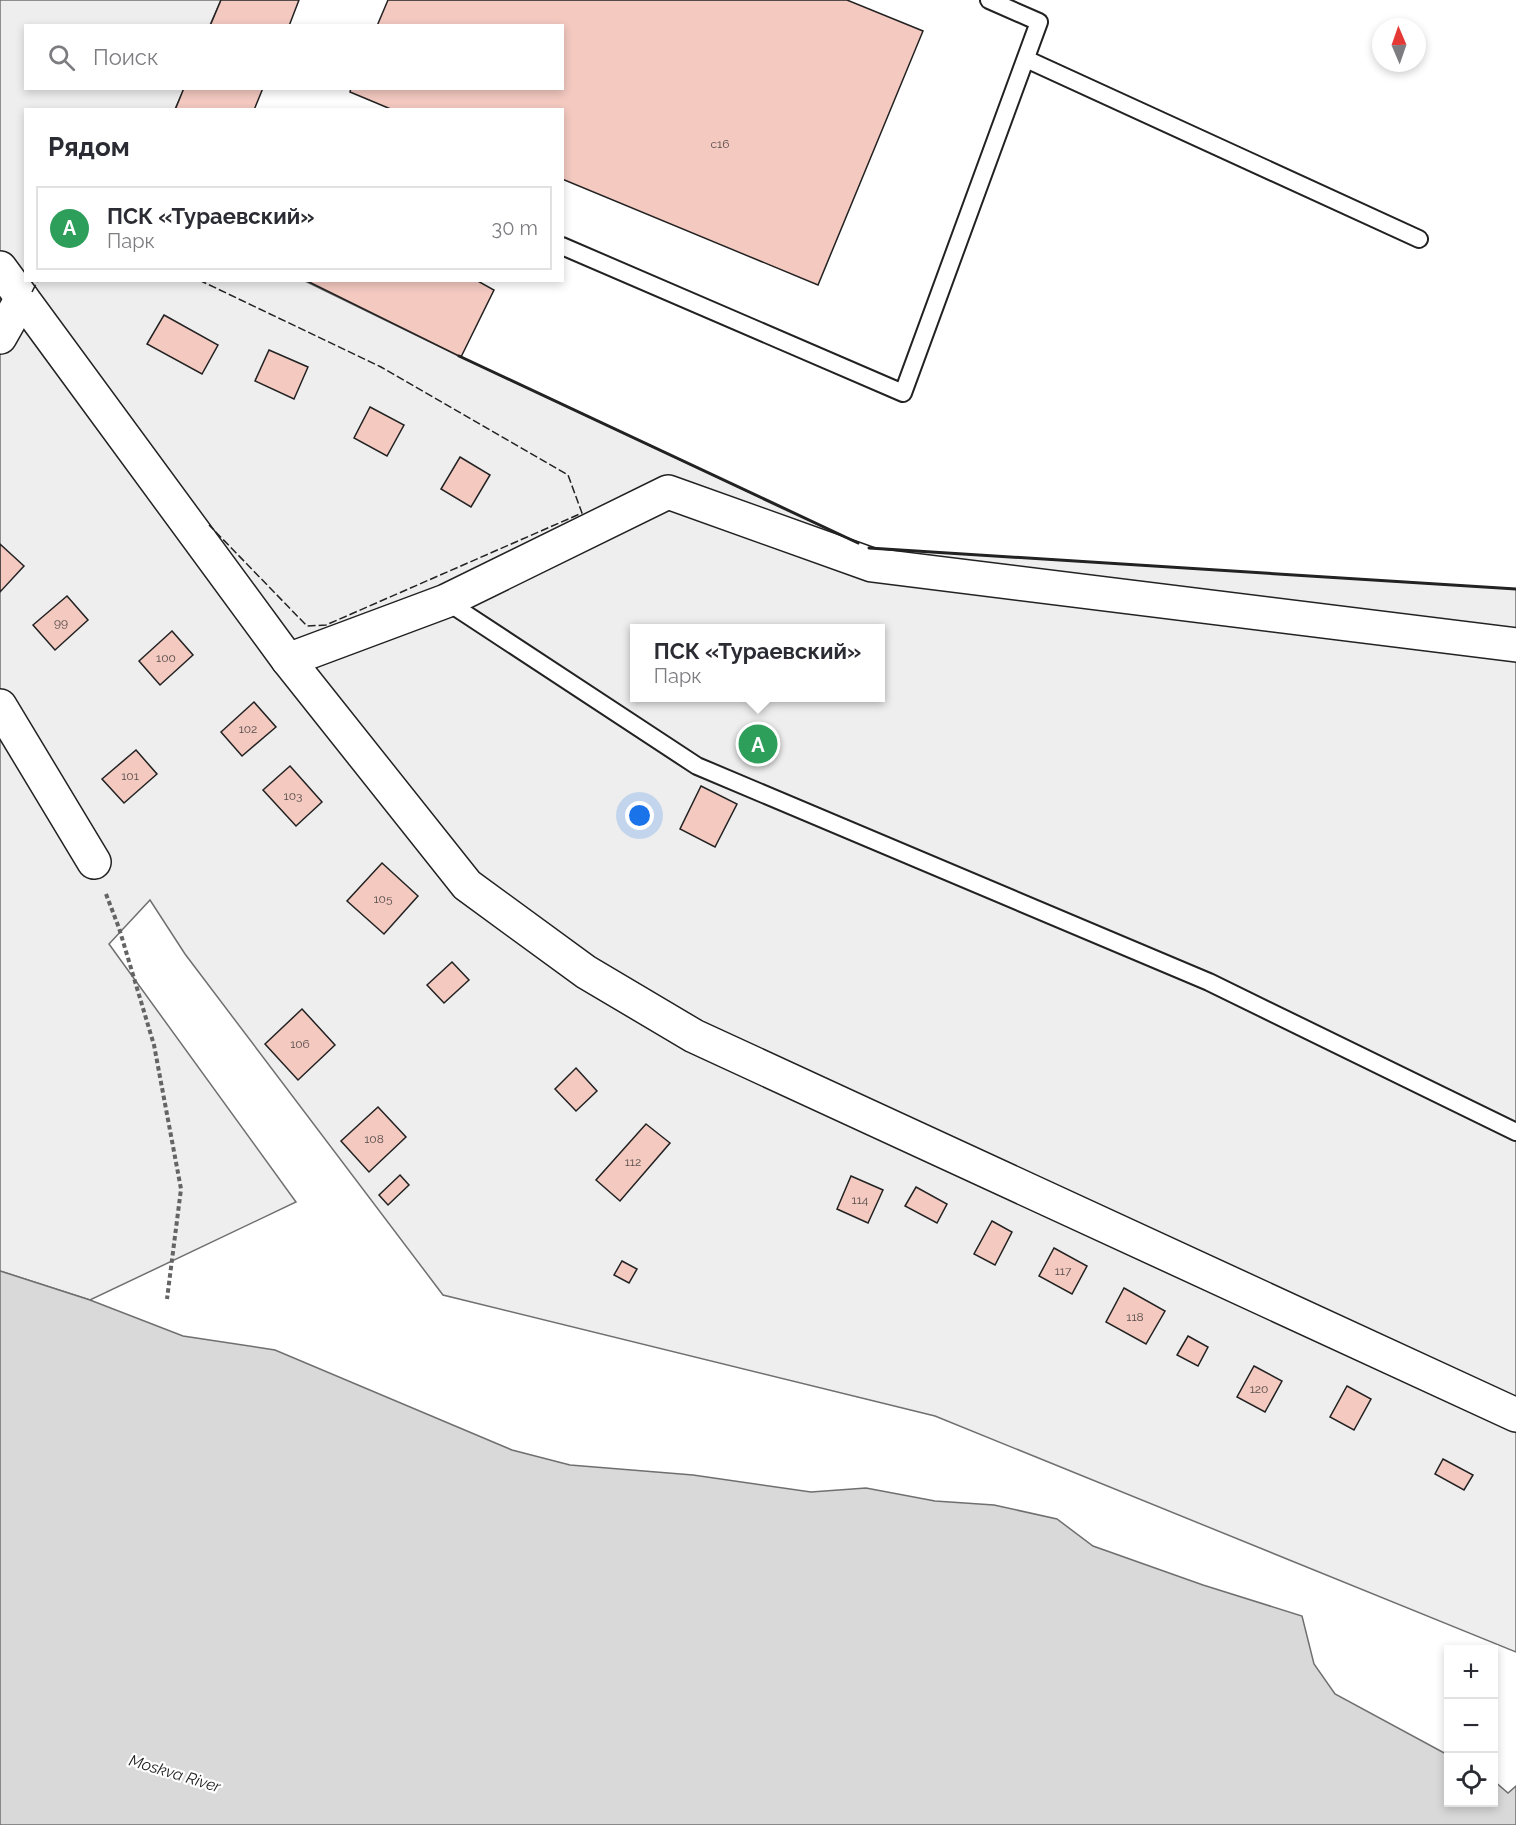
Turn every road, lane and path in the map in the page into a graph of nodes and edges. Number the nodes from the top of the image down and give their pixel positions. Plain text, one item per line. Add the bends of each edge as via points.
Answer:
1 (989, 0) edge
2 (1026, 58) junction
3 (1419, 239) dead end
4 (564, 247) edge
5 (0, 268) edge
6 (22, 298) junction
7 (0, 337) edge
8 (446, 601) junction
9 (1516, 645) edge
10 (288, 660) junction
11 (0, 706) edge
12 (94, 862) joint
13 (1516, 1132) edge
14 (167, 1299) dead end
15 (1516, 1415) edge

1 - 2 lane via 1039,22
2 - 3 lane
2 - 4 lane via 903,393
5 - 6 street
6 - 7 street
6 - 10 street
8 - 9 street via 668,492 872,565
8 - 10 street
8 - 13 lane via 697,766 1209,982
10 - 15 street via 467,885 586,972 694,1036
11 - 12 street
12 - 14 path via 119,928 154,1045 181,1189

